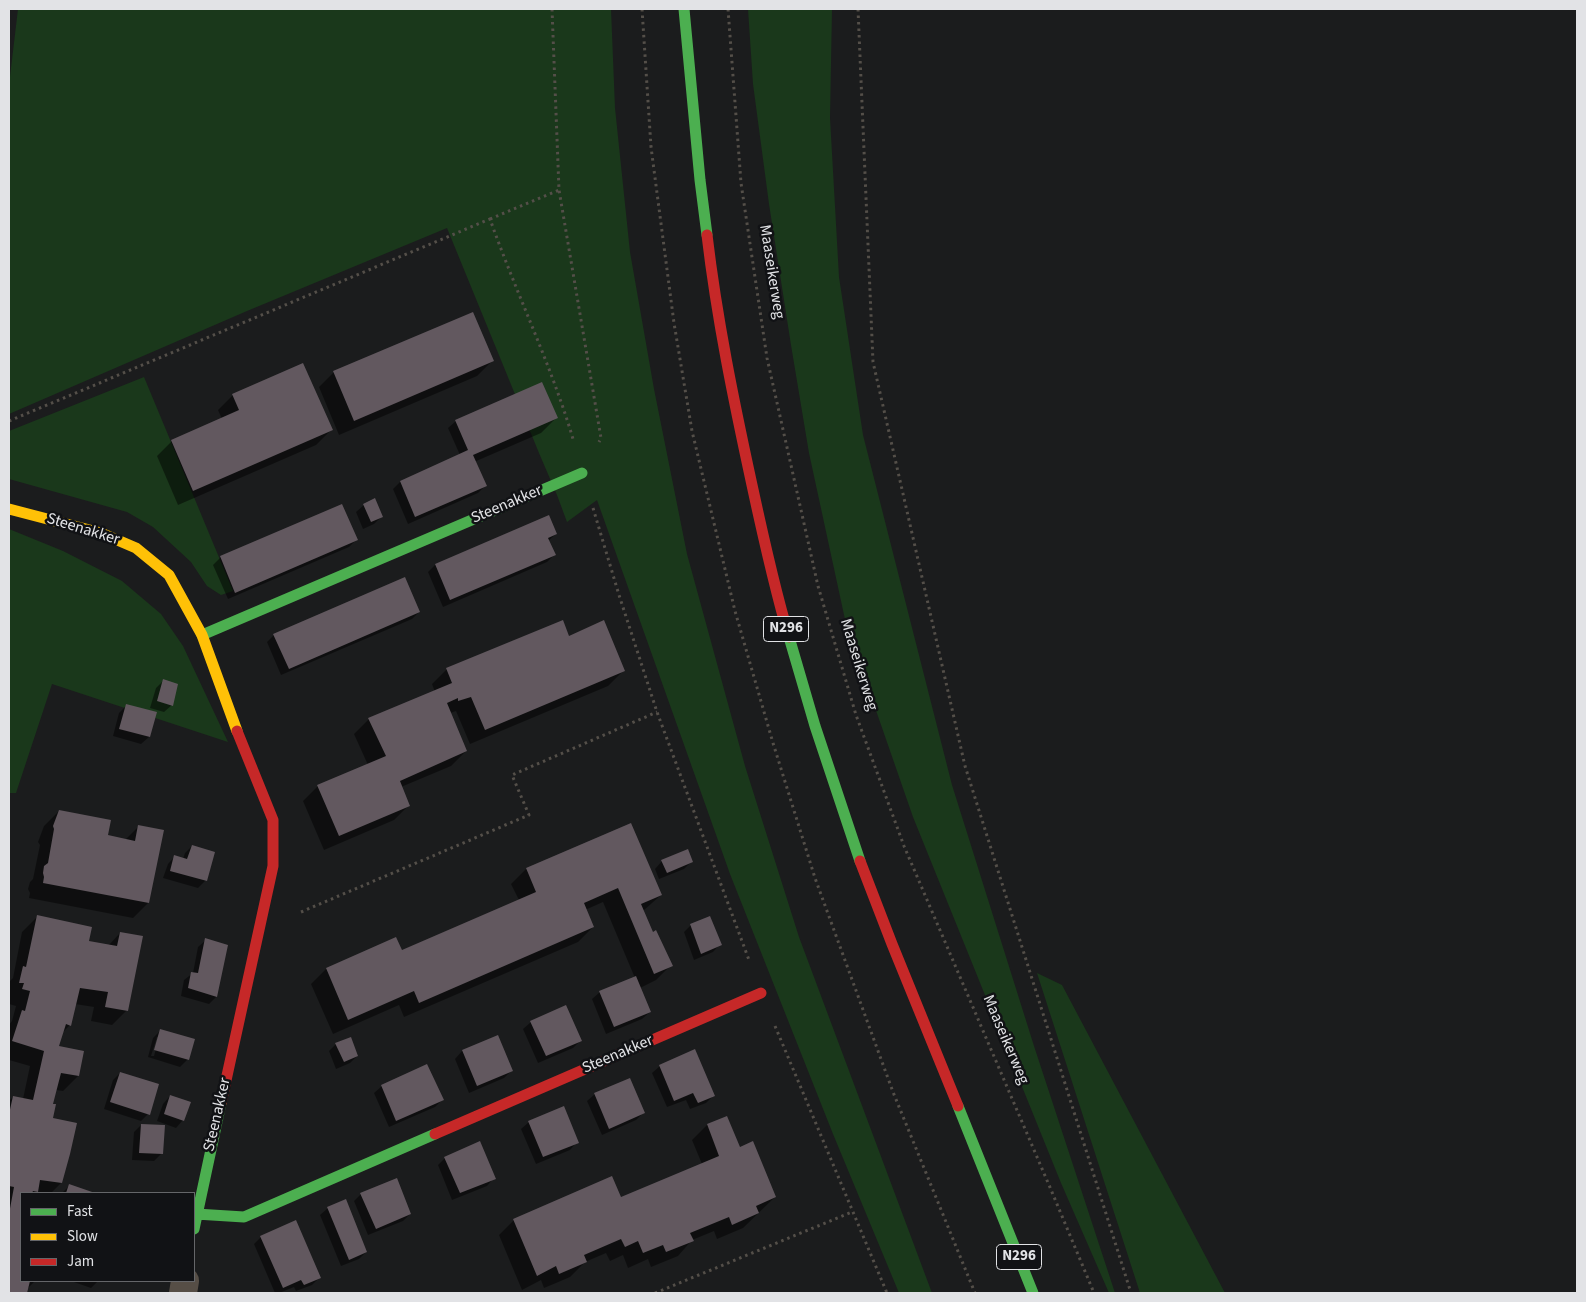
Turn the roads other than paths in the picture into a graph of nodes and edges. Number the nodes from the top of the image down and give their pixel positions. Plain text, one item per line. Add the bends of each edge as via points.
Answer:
1 (684, 9) edge
2 (582, 473) road end
3 (9, 509) edge
4 (202, 635) junction
5 (761, 993) road end
6 (196, 1214) junction
7 (195, 1222) edge
8 (1033, 1293) edge

1 - 8 street, N296 via 713,285 731,390 777,598 859,857
2 - 4 street, Steenakker
3 - 4 street, Steenakker via 101,534 136,548 169,575
4 - 6 street, Steenakker via 273,820 273,866
5 - 6 street, Steenakker via 244,1217
6 - 7 street, Steenakker

